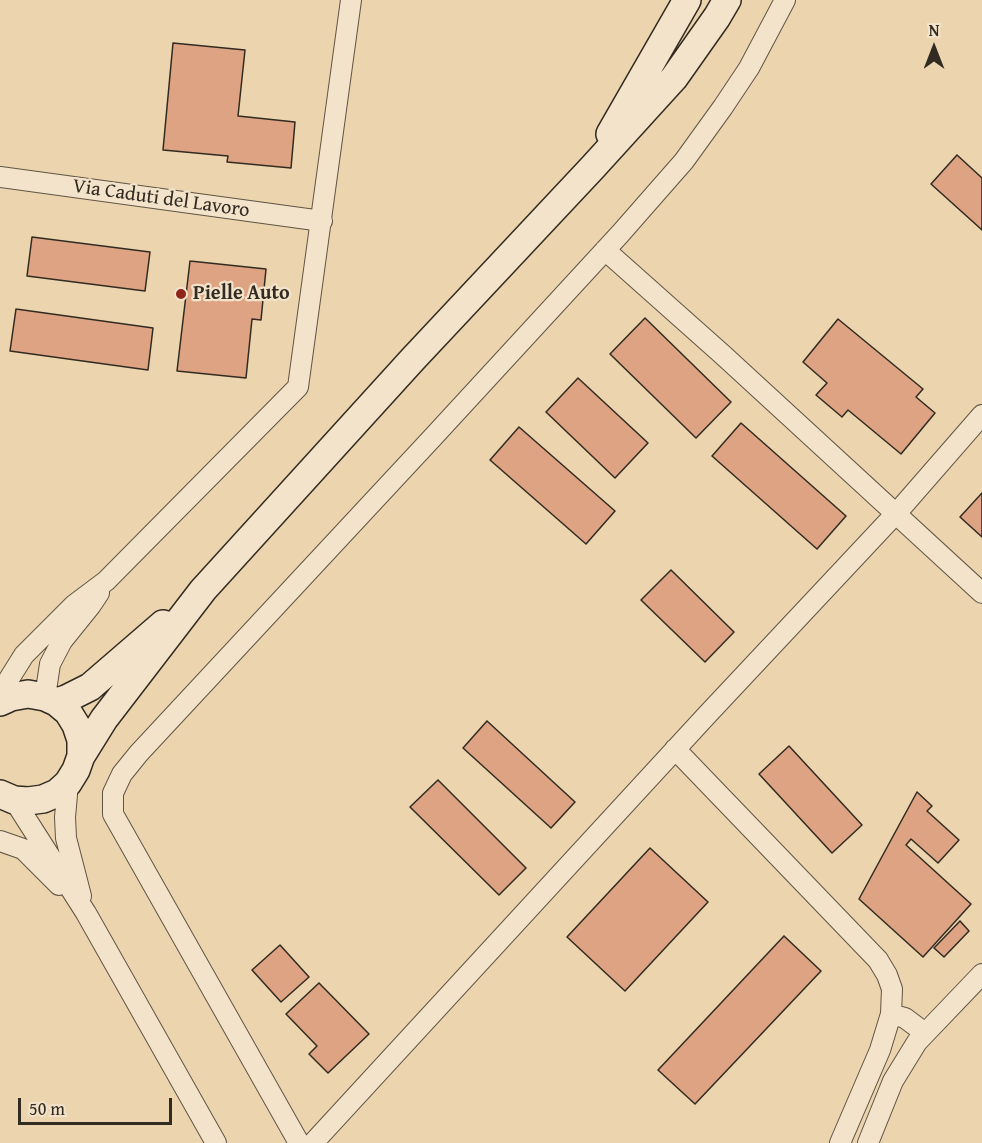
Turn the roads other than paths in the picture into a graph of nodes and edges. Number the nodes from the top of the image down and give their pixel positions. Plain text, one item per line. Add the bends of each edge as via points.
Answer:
1 (351, 0) edge
2 (687, 0) edge
3 (727, 0) edge
4 (785, 0) edge
5 (593, 167) junction
6 (0, 177) edge
7 (322, 221) junction
8 (605, 250) junction
9 (982, 415) edge
10 (895, 514) junction
11 (106, 581) junction
12 (203, 590) junction
13 (982, 593) edge
14 (3, 697) edge
15 (50, 700) junction
16 (675, 749) junction
17 (81, 756) junction
18 (68, 783) junction
19 (4, 800) edge
20 (0, 841) edge
21 (86, 913) junction
22 (982, 974) edge
23 (891, 1014) junction
24 (925, 1034) junction
25 (216, 1143) edge
26 (299, 1143) edge
27 (313, 1143) edge
28 (840, 1143) edge
29 (868, 1143) edge

1 - 7 street
2 - 5 main road
3 - 5 main road via 674,78
4 - 8 street via 723,107 684,160
5 - 12 main road
6 - 7 street, Via Caduti del Lavoro
7 - 11 street via 298,387
8 - 10 street
8 - 26 street via 139,753 113,793 113,813
9 - 10 street
10 - 13 street
10 - 16 street
11 - 14 street via 74,604 24,655
11 - 15 street via 50,664
12 - 15 main road via 90,687 66,699
12 - 17 main road via 104,719
14 - 15 main road via 28,694
15 - 17 main road via 68,712 76,725
16 - 23 street via 878,960 892,989
16 - 27 street
17 - 18 main road
18 - 19 main road via 43,799
18 - 21 street via 66,838
19 - 21 street
20 - 21 street via 23,849
21 - 25 street
22 - 24 street
23 - 24 street via 905,1018
23 - 28 street via 880,1050
24 - 29 street via 893,1081

